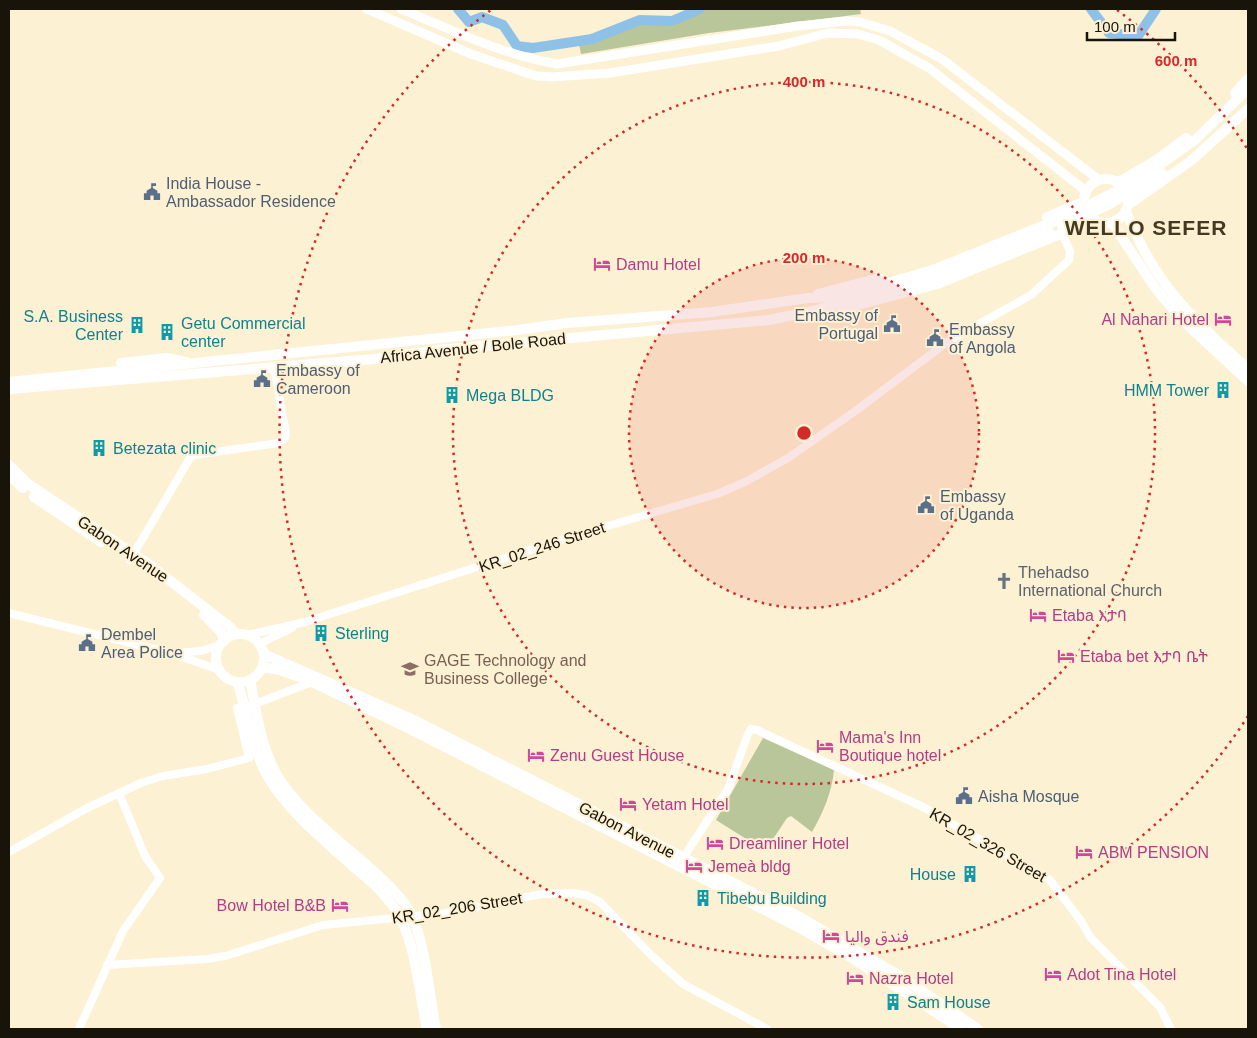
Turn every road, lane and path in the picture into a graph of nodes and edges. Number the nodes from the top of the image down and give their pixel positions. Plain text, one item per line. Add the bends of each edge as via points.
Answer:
1 (367, 9) edge
2 (401, 9) edge
3 (1248, 79) edge
4 (1248, 89) edge
5 (1248, 100) edge
6 (1248, 109) edge
7 (1099, 180) junction
8 (1120, 184) junction
9 (1086, 190) junction
10 (1084, 205) junction
11 (1130, 210) junction
12 (1090, 221) junction
13 (1115, 227) junction
14 (1062, 234) junction
15 (808, 298) junction
16 (817, 310) junction
17 (274, 367) junction
18 (192, 368) junction
19 (1248, 369) edge
20 (9, 374) edge
21 (1248, 381) edge
22 (9, 382) edge
23 (9, 389) edge
24 (9, 396) edge
25 (9, 465) edge
26 (9, 475) edge
27 (60, 511) junction
28 (132, 557) junction
29 (9, 613) edge
30 (305, 622) junction
31 (236, 634) junction
32 (247, 635) junction
33 (222, 643) junction
34 (259, 644) junction
35 (171, 653) junction
36 (264, 654) junction
37 (262, 668) junction
38 (217, 669) junction
39 (250, 680) junction
40 (237, 682) junction
41 (312, 682) junction
42 (250, 706) junction
43 (119, 792) junction
44 (9, 852) edge
45 (683, 858) junction
46 (767, 906) junction
47 (412, 917) junction
48 (401, 918) junction
49 (107, 965) junction
50 (79, 1029) edge
51 (427, 1029) edge
52 (436, 1029) edge
53 (767, 1029) edge
54 (961, 1029) edge
55 (978, 1029) edge
56 (1171, 1029) edge

1 - 9 main road via 471,54 536,76 552,78 610,73 779,46 828,33 858,34 879,40 929,68
2 - 7 main road via 480,42 532,60 557,64 798,26 860,22 890,31 942,58
3 - 8 main road via 1215,115
4 - 15 main road, Africa Avenue / Bole Road via 1206,131 1158,167 1070,215 933,270 838,296
5 - 16 main road, Africa Avenue / Bole Road via 1166,170 1088,215 948,272
6 - 11 main road
7 - 8 main road
7 - 9 main road
8 - 11 main road
9 - 10 main road
10 - 12 main road
10 - 15 main road, Africa Avenue / Bole Road via 939,261
11 - 13 main road
11 - 19 main road via 1161,280 1184,309
12 - 13 main road
12 - 14 main road, Africa Avenue / Bole Road
13 - 21 main road via 1156,289 1180,318
14 - 16 main road, Africa Avenue / Bole Road via 937,284 843,308
14 - 30 street, KR_02_246 Street via 1070,251 1070,260 1031,295 950,340 873,399 776,465 716,494
15 - 18 main road, Africa Avenue / Bole Road via 712,312 567,323
16 - 17 main road, Africa Avenue / Bole Road via 769,320 714,326
17 - 18 main road, Africa Avenue / Bole Road
17 - 28 street via 285,438 279,443 190,458
18 - 20 main road via 167,358
18 - 22 main road, Africa Avenue / Bole Road
18 - 23 main road, Africa Avenue / Bole Road
18 - 24 main road via 174,381
25 - 27 main road, Gabon Avenue
26 - 27 main road, Gabon Avenue
27 - 28 main road, Gabon Avenue
28 - 31 main road, Gabon Avenue via 197,601
28 - 33 main road, Gabon Avenue via 194,605 221,632
29 - 35 street
30 - 32 street, KR_02_246 Street
30 - 34 street, KR_02_246 Street
31 - 32 main road
31 - 33 main road
32 - 34 main road
33 - 35 street via 201,651
33 - 38 main road via 216,655
34 - 36 main road
35 - 38 street
36 - 37 main road
36 - 45 main road, Gabon Avenue via 414,720
37 - 39 main road
37 - 41 main road, Gabon Avenue via 280,670
38 - 40 main road via 229,680
39 - 40 main road
39 - 42 main road
40 - 42 main road
41 - 42 street
41 - 46 main road, Gabon Avenue
42 - 43 street via 237,708 249,758 163,776
42 - 47 main road via 265,747 287,789 304,809 388,884
42 - 48 main road via 255,748 280,794 311,827 372,881
43 - 44 street
43 - 49 street via 145,856 160,878 123,931
45 - 46 main road, Gabon Avenue
45 - 56 street, KR_02_326 Street via 728,789 751,729 757,730 923,808 1050,880 1090,937 1160,1008
46 - 54 main road, Gabon Avenue
46 - 55 main road, Gabon Avenue via 861,952
47 - 48 street, KR_02_206 Street
47 - 52 main road via 420,942
47 - 53 street, KR_02_206 Street via 542,894 586,895 600,902 651,956 683,984
48 - 49 street, KR_02_206 Street via 323,925 207,959
48 - 51 main road via 412,945
49 - 50 street

